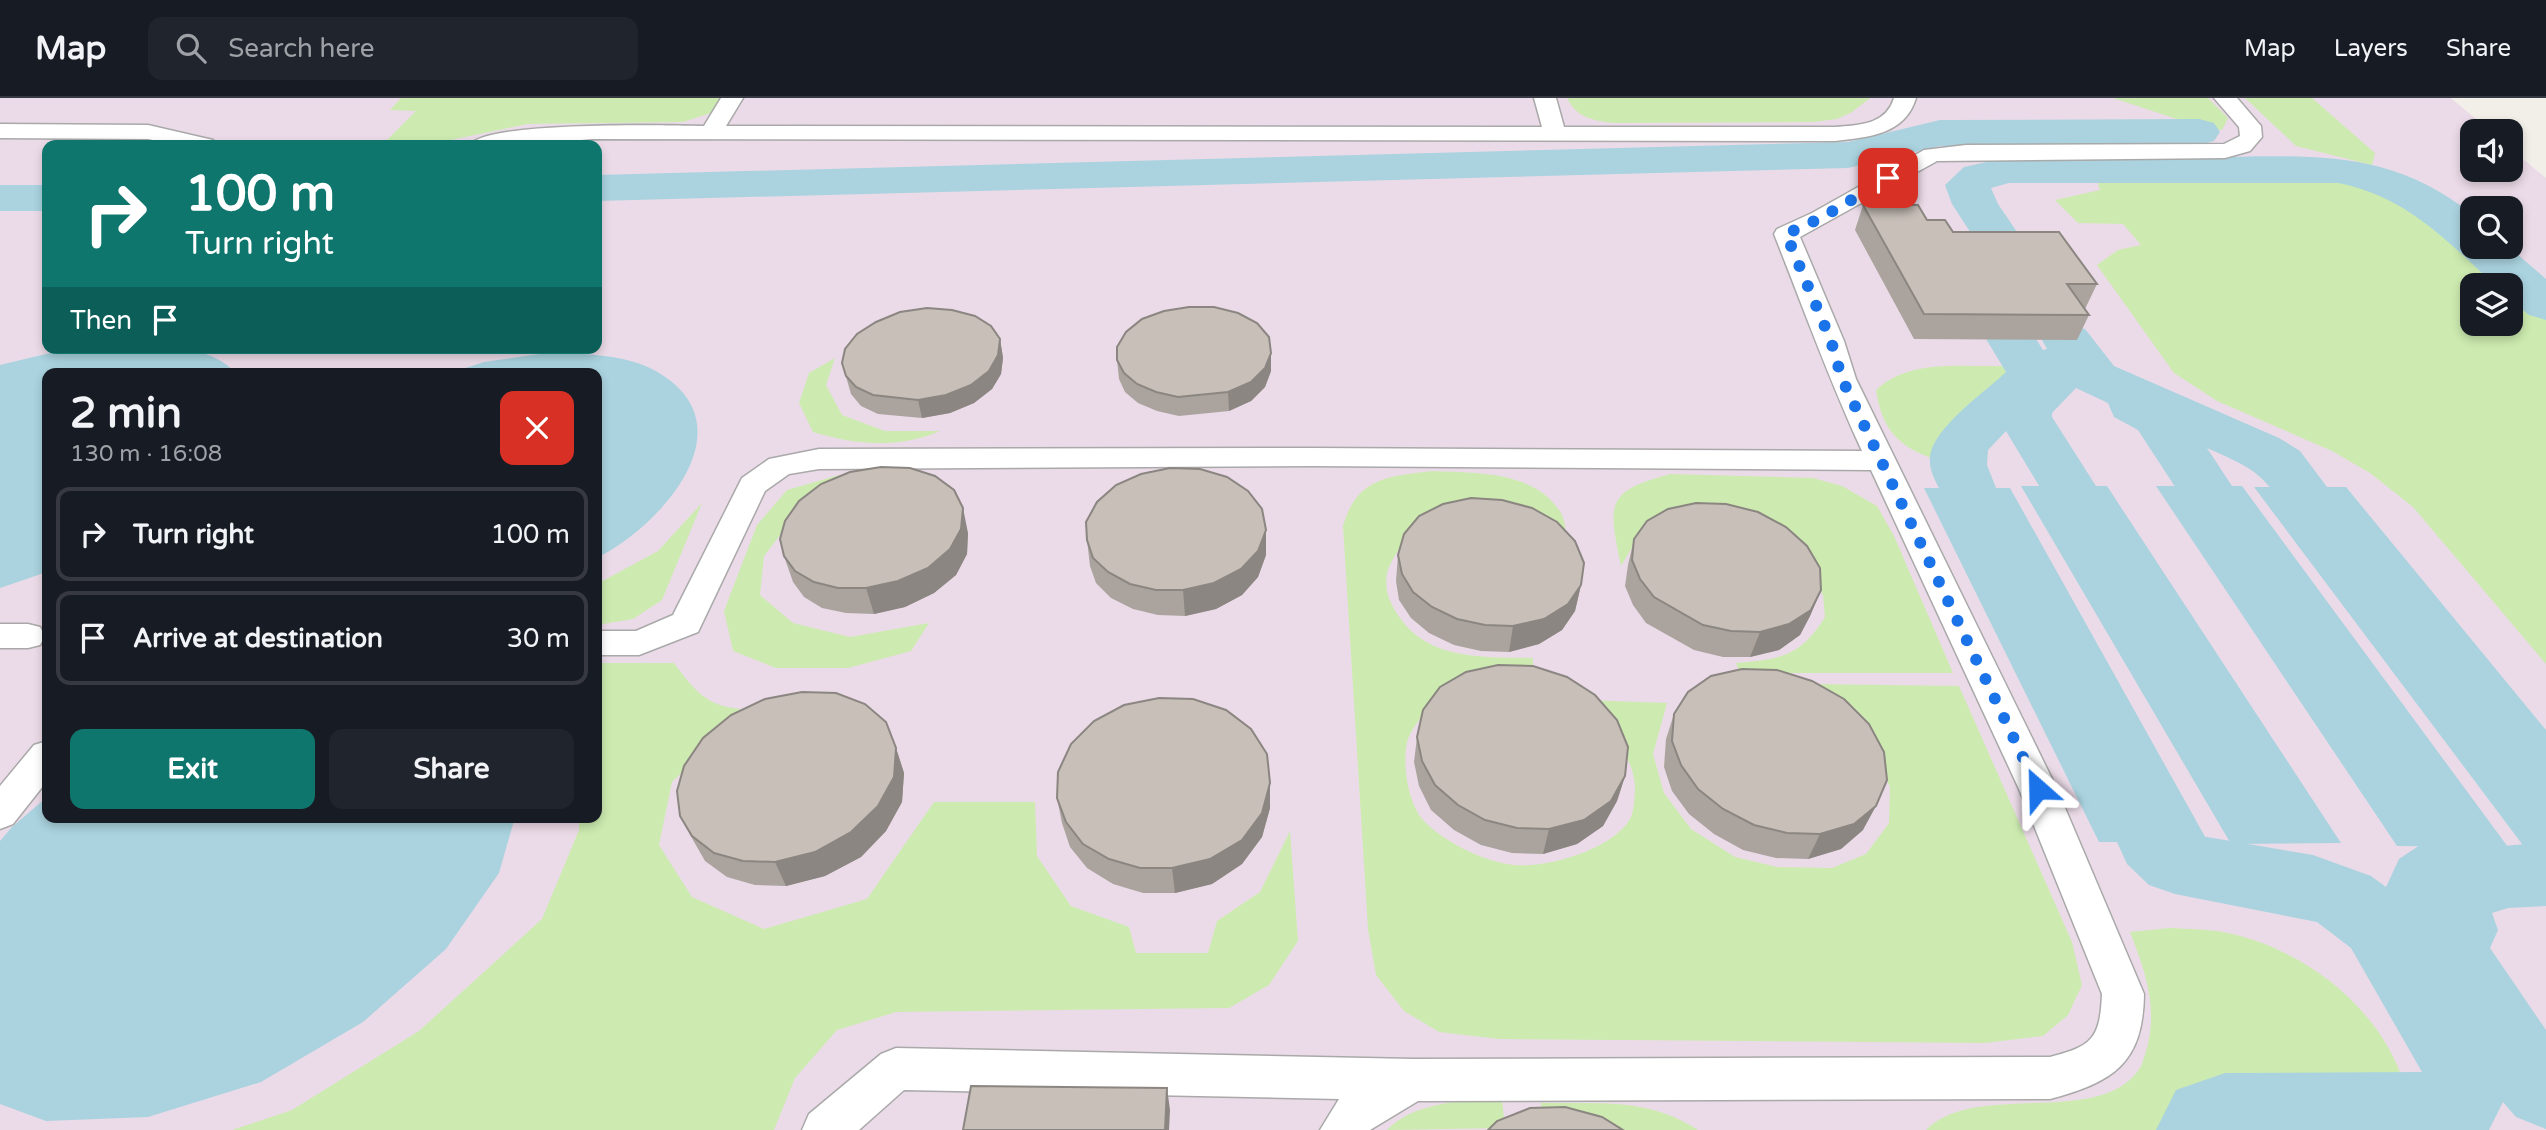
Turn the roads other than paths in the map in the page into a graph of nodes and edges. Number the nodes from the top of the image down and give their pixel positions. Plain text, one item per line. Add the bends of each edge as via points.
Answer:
1 (732, 98) edge
2 (1545, 98) edge
3 (1905, 98) edge
4 (2225, 98) edge
5 (0, 131) edge
6 (711, 132) junction
7 (1555, 133) junction
8 (183, 140) edge
9 (512, 140) edge
10 (1882, 461) junction
11 (602, 643) edge
12 (42, 761) edge
13 (0, 813) edge
14 (1414, 1080) junction
15 (825, 1130) edge
16 (1343, 1130) edge

1 - 6 lane
2 - 7 lane
3 - 7 lane via 1902,112 1888,123 1855,132
4 - 10 lane via 2250,126 2251,137 2242,146 2225,151 1932,155 1786,234 1842,379
5 - 8 lane via 148,132
6 - 7 lane
6 - 9 lane via 549,134
10 - 11 lane via 820,459 780,466 753,485 686,623 639,643
10 - 14 lane via 2038,789 2111,961 2123,994 2122,1025 2109,1051 2084,1069 2050,1077
12 - 13 lane
14 - 15 lane via 896,1069
14 - 16 lane via 1358,1110

